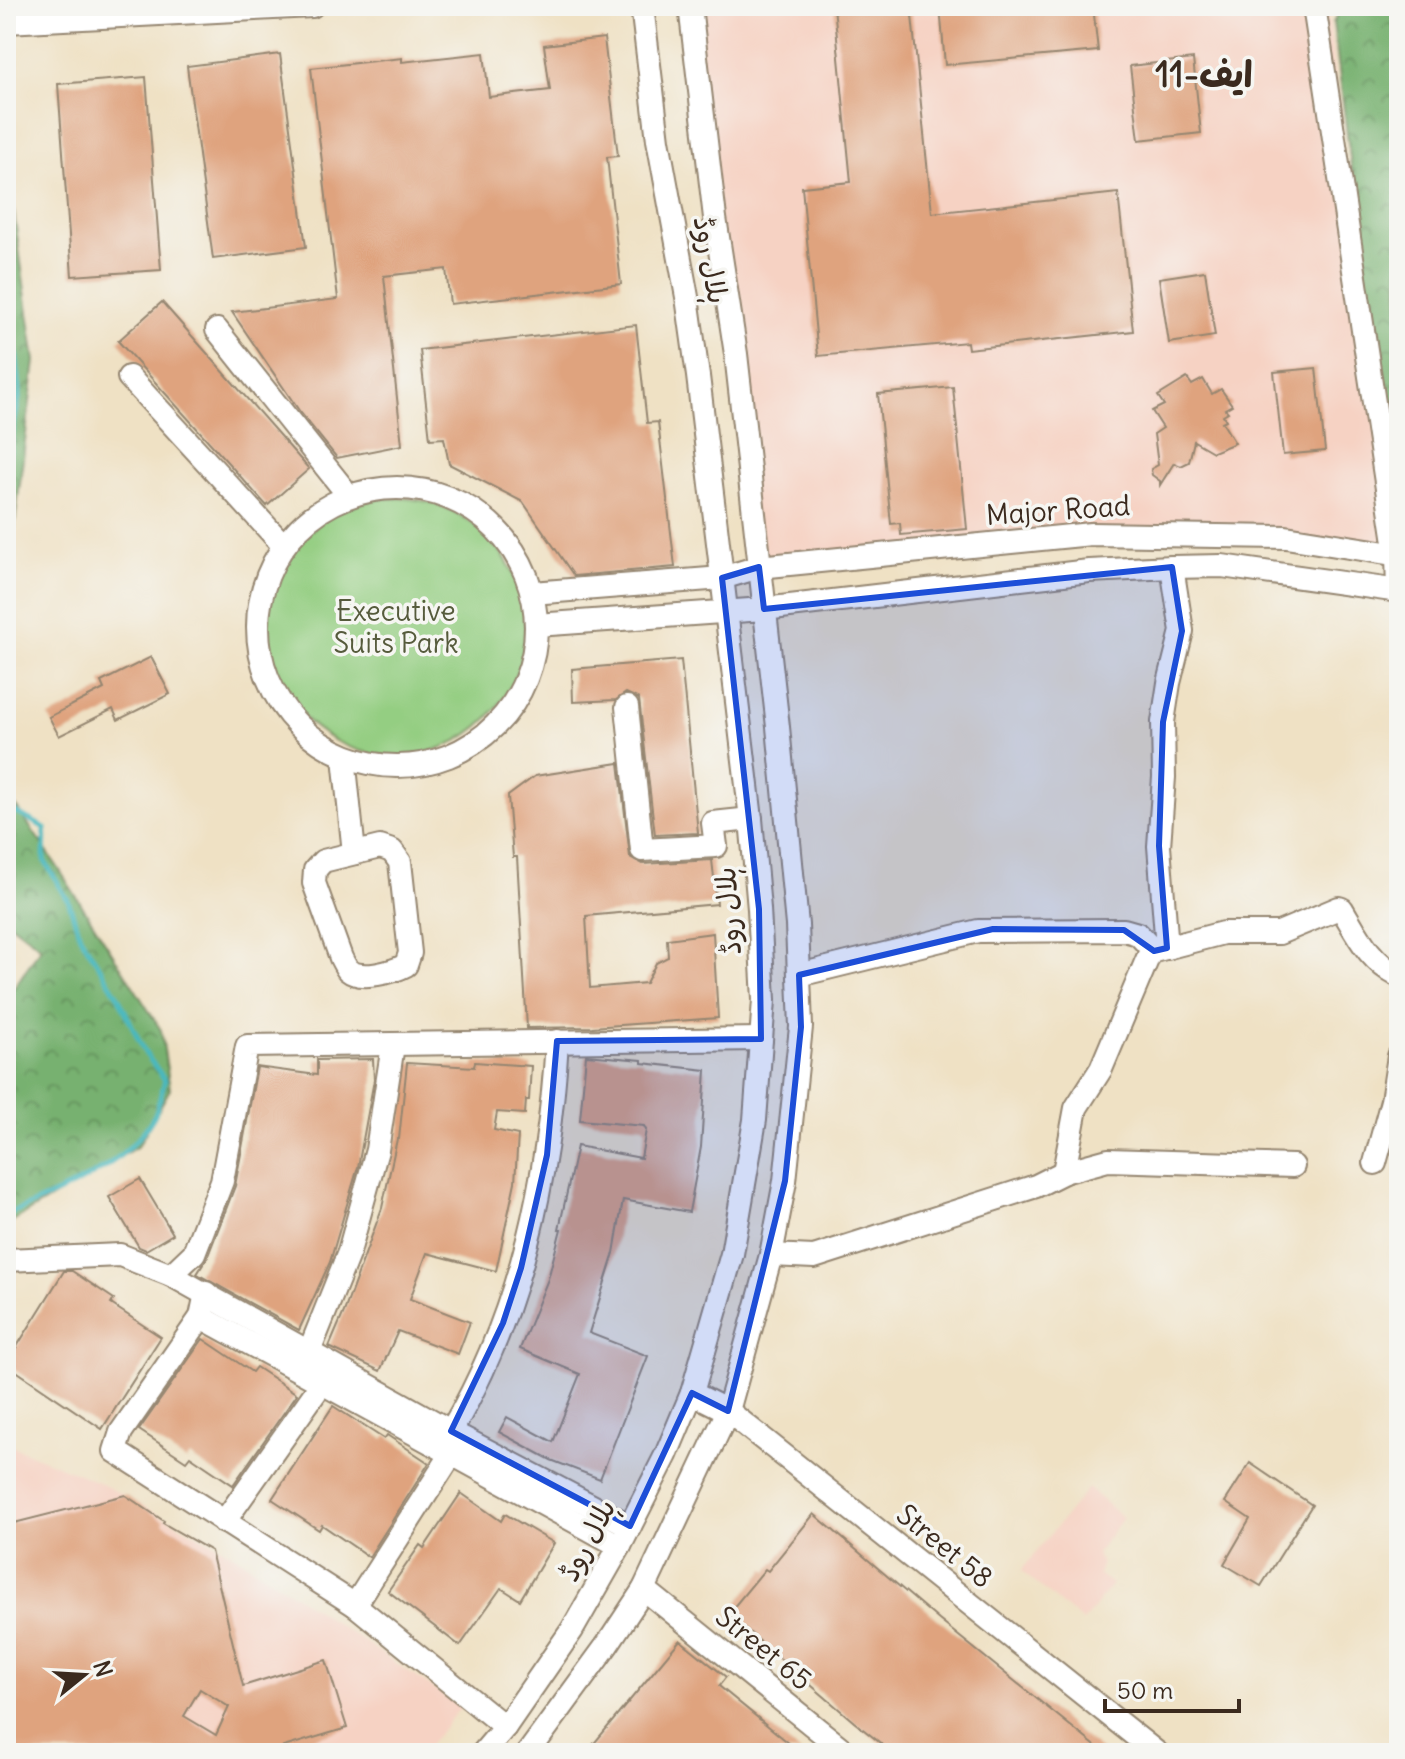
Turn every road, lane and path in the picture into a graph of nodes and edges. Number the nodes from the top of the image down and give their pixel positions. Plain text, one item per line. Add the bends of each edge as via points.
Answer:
1 (312, 6) edge
2 (642, 6) edge
3 (690, 6) edge
4 (1314, 6) edge
5 (6, 22) edge
6 (217, 330) dead end
7 (129, 377) dead end
8 (349, 496) junction
9 (283, 545) junction
10 (1398, 555) edge
11 (759, 567) junction
12 (1172, 567) junction
13 (722, 578) junction
14 (1398, 591) edge
15 (532, 593) junction
16 (764, 609) junction
17 (726, 610) junction
18 (536, 625) junction
19 (627, 707) dead end
20 (344, 757) junction
21 (751, 819) junction
22 (354, 853) junction
23 (1161, 949) junction
24 (799, 975) junction
25 (1399, 976) edge
26 (761, 1039) junction
27 (557, 1041) junction
28 (393, 1045) junction
29 (1399, 1056) edge
30 (1375, 1163) dead end
31 (1293, 1166) dead end
32 (1064, 1172) junction
33 (771, 1255) junction
34 (6, 1260) edge
35 (171, 1275) junction
36 (206, 1293) junction
37 (201, 1317) junction
38 (310, 1351) junction
39 (300, 1371) junction
40 (322, 1383) junction
41 (692, 1393) junction
42 (728, 1411) junction
43 (455, 1441) junction
44 (224, 1522) junction
45 (625, 1536) junction
46 (644, 1589) junction
47 (355, 1605) junction
48 (505, 1727) junction
49 (538, 1749) edge
50 (483, 1753) edge
51 (847, 1753) edge
52 (1157, 1753) edge

1 - 5 street
2 - 13 street, ہلال روڈ via 658,140 687,297
3 - 11 street, ہلال روڈ
4 - 10 street
6 - 8 street
7 - 9 street
8 - 9 street via 312,515
8 - 15 street via 378,488 419,489 457,501 491,524 516,555
9 - 20 street via 266,579 257,615 259,653 270,687 289,716 314,740
10 - 11 street, Major Road via 1286,537 1091,534
10 - 14 street
11 - 13 street, Major Road
11 - 16 street, ہلال روڈ
12 - 14 street via 1222,566
12 - 16 street via 1089,571
12 - 23 street via 1182,631 1163,722
13 - 15 street, Major Road
13 - 17 street, ہلال روڈ
15 - 18 street
16 - 17 street
16 - 24 street, ہلال روڈ
17 - 18 street
17 - 21 street, ہلال روڈ
18 - 20 street via 526,678 514,703 487,734 452,756 413,767 378,766
19 - 21 street via 642,850 716,846 713,823
20 - 22 street
21 - 26 street, ہلال روڈ via 764,1000
22 - 22 street via 380,847 400,862 410,953 406,965 393,972 358,974 347,969 314,883 323,861
23 - 24 street via 1124,930 993,929
23 - 25 street via 1223,933 1271,935 1339,908 1370,954
23 - 32 street via 1149,955 1101,1069 1076,1108
24 - 33 street, ہلال روڈ via 801,1027 785,1181
26 - 27 street
26 - 41 street, ہلال روڈ via 755,1120 732,1254
27 - 28 street
27 - 43 street via 547,1155 521,1268
28 - 35 street via 247,1046 222,1181 194,1253
28 - 38 street via 377,1150 353,1237
29 - 30 street
31 - 32 street via 1108,1160
32 - 33 street via 1036,1186 814,1257
33 - 42 street, ہلال روڈ
34 - 35 street via 120,1255
35 - 36 street
36 - 37 street
36 - 38 street
37 - 39 street
37 - 44 street via 121,1432 115,1451
38 - 39 street
38 - 43 street
39 - 40 street
40 - 43 street
40 - 44 street
41 - 42 street, Street 58
41 - 45 street, ہلال روڈ
42 - 46 street, ہلال روڈ
42 - 52 street, Street 58
43 - 45 street
43 - 47 street
44 - 47 street
45 - 48 street, ہلال روڈ via 572,1630
46 - 49 street, ہلال روڈ
46 - 51 street, Street 65
47 - 48 street
48 - 50 street, ہلال روڈ

